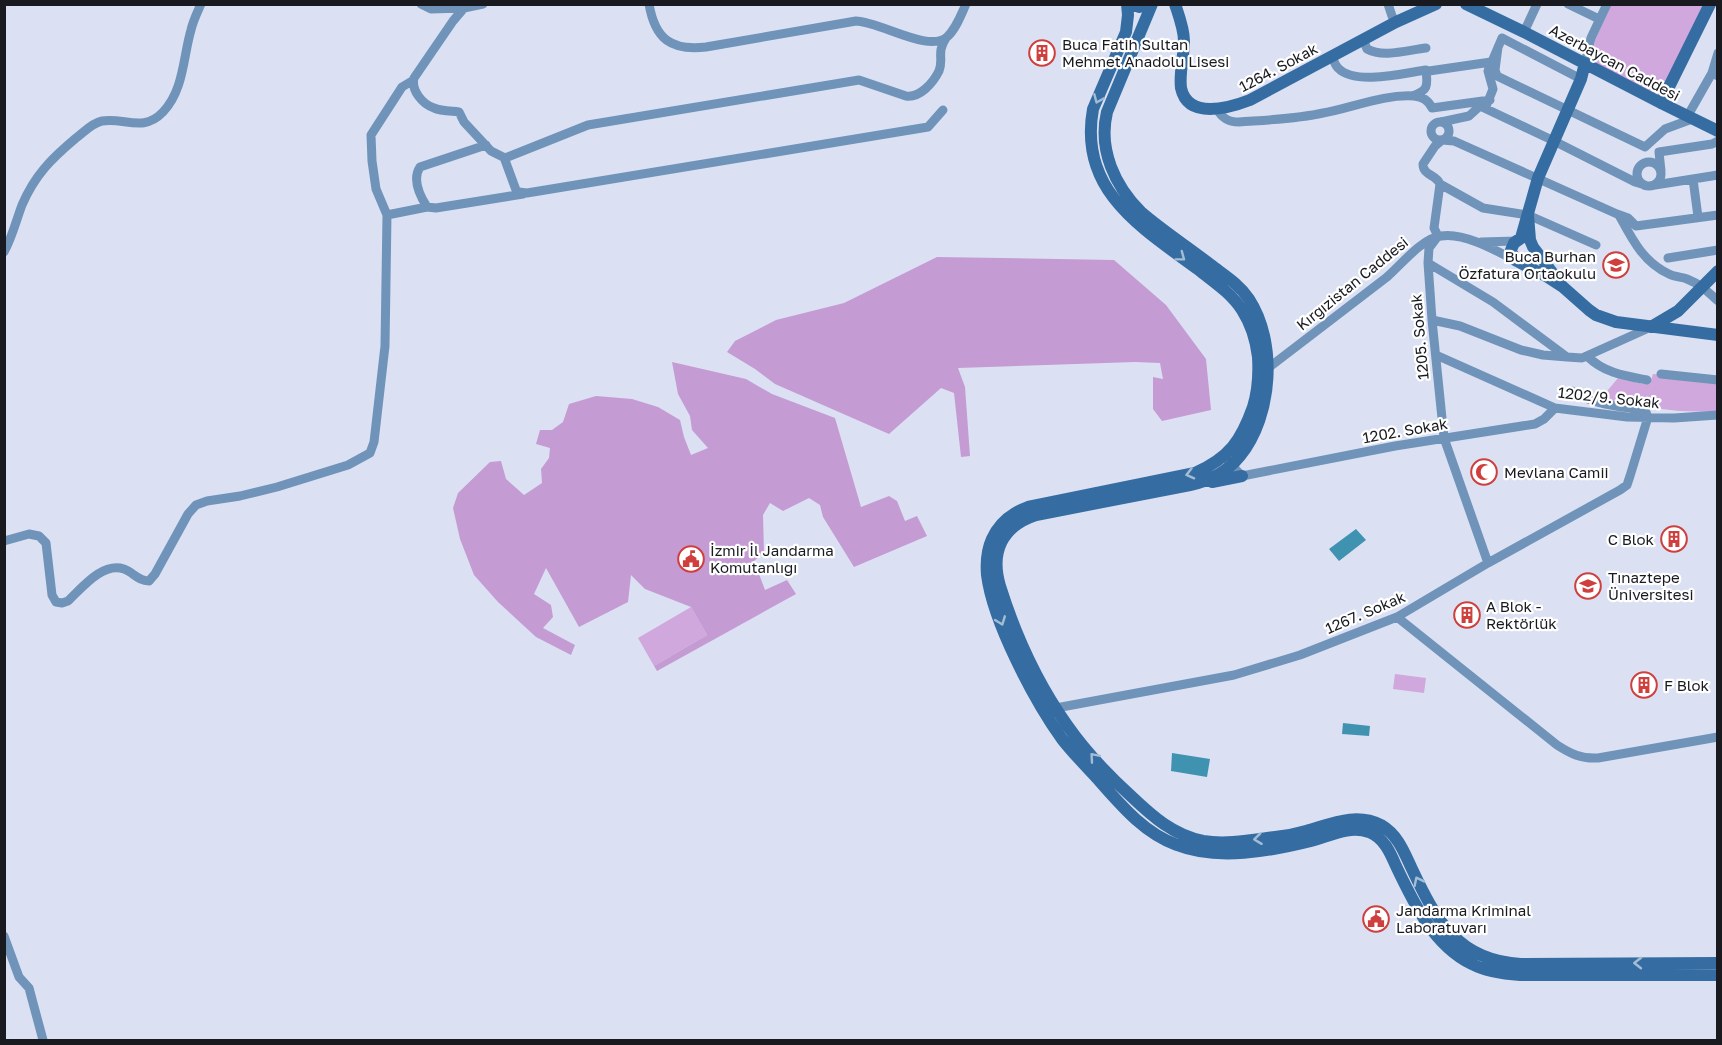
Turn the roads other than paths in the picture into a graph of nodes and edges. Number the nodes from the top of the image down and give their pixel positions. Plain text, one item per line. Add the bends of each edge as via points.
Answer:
1 (201, 4) edge
2 (421, 4) edge
3 (483, 4) edge
4 (649, 4) edge
5 (966, 4) edge
6 (1129, 4) edge
7 (1151, 4) edge
8 (1175, 4) edge
9 (1388, 4) edge
10 (1436, 4) edge
11 (1466, 4) edge
12 (1537, 4) edge
13 (1568, 4) edge
14 (1607, 4) edge
15 (1710, 4) edge
16 (468, 6) edge
17 (1599, 20) junction
18 (1396, 22) junction
19 (1524, 32) junction
20 (946, 38) junction
21 (1363, 39) junction
22 (1498, 46) junction
23 (1426, 48) dead end
24 (1718, 53) edge
25 (1332, 56) junction
26 (1491, 62) junction
27 (1585, 63) junction
28 (1428, 71) junction
29 (1715, 75) edge
30 (1581, 79) junction
31 (412, 81) junction
32 (1412, 96) junction
33 (1661, 103) junction
34 (1487, 104) junction
35 (1216, 108) junction
36 (943, 110) dead end
37 (1568, 110) junction
38 (1690, 118) junction
39 (1718, 131) edge
40 (1442, 140) junction
41 (1554, 141) junction
42 (1718, 141) edge
43 (486, 145) junction
44 (1645, 147) junction
45 (505, 158) junction
46 (1642, 165) junction
47 (1661, 171) junction
48 (1718, 175) edge
49 (1538, 177) junction
50 (1693, 179) junction
51 (1440, 184) junction
52 (1649, 185) junction
53 (528, 194) junction
54 (427, 207) junction
55 (387, 215) junction
56 (1528, 215) junction
57 (1619, 215) junction
58 (1718, 215) edge
59 (1698, 217) junction
60 (1438, 236) junction
61 (1469, 240) junction
62 (1517, 241) junction
63 (1596, 245) dead end
64 (1533, 247) junction
65 (1718, 250) edge
66 (4, 252) edge
67 (1668, 258) dead end
68 (1518, 262) junction
69 (1428, 263) junction
70 (1718, 271) edge
71 (1702, 287) junction
72 (1563, 288) junction
73 (1718, 301) edge
74 (1432, 320) junction
75 (1651, 327) junction
76 (1718, 335) edge
77 (1436, 355) junction
78 (1587, 356) junction
79 (1568, 357) junction
80 (1263, 370) junction
81 (1661, 374) dead end
82 (1647, 380) dead end
83 (1718, 380) edge
84 (1572, 391) dead end
85 (1555, 408) junction
86 (1718, 416) edge
87 (1648, 417) junction
88 (1444, 438) junction
89 (1231, 458) junction
90 (1255, 474) junction
91 (1242, 476) junction
92 (1190, 485) junction
93 (4, 541) edge
94 (1488, 562) junction
95 (1397, 616) junction
96 (1056, 708) junction
97 (1718, 737) edge
98 (4, 936) edge
99 (1718, 963) edge
100 (1671, 969) junction
101 (1718, 975) edge
102 (43, 1041) edge

1 - 66 street via 191,29 179,84 165,110 149,122 93,124 68,145 35,178
2 - 16 street via 431,9
3 - 16 street
4 - 20 street via 660,35 684,47 706,47 856,21 926,42
5 - 20 street
6 - 7 main road
6 -> 80 main road via 1126,32 1092,118 1090,138 1097,169 1126,213 1237,303 1255,339
7 - 80 main road via 1107,112 1104,143 1108,162 1119,185 1141,212 1233,281 1249,298 1267,349
8 - 35 main road, 1264. Sokak via 1184,39 1183,94 1193,105
9 - 18 street
10 - 18 main road, 1264. Sokak
11 - 19 main road, Azerbaycan Caddesi
12 - 19 street
13 - 17 street
14 - 17 street
15 - 33 main road
16 - 31 street via 453,21
17 - 27 street
18 - 21 main road, 1264. Sokak
19 - 27 main road, Azerbaycan Caddesi
20 - 45 street via 940,49 938,72 914,96 859,80 588,125
21 - 23 street via 1367,49 1377,53
21 - 25 main road, 1264. Sokak
22 - 26 street
22 - 30 street via 1502,38
22 - 37 street via 1497,76
24 - 29 street
25 - 28 street via 1338,67 1356,76
25 - 35 main road, 1264. Sokak via 1250,100
26 - 28 street
26 - 34 street via 1488,71 1493,88
27 - 30 main road
27 - 33 main road, Azerbaycan Caddesi
28 - 32 street via 1426,88
29 - 38 street
30 - 37 main road
31 - 43 street via 419,97 431,108 459,112
31 - 55 street via 402,87 371,135 376,189
32 - 34 street via 1428,101 1432,108
32 - 35 street via 1317,114 1246,122 1229,122
33 - 38 main road, Azerbaycan Caddesi
34 - 40 street via 1469,116 1433,126 1431,132
34 - 41 street
36 - 53 street via 928,127
37 - 41 main road
37 - 44 street
38 - 39 main road, Azerbaycan Caddesi
38 - 44 street via 1665,129
40 - 49 street via 1454,141
40 - 51 street via 1423,167
41 - 49 main road
41 - 52 street via 1635,182
42 - 47 street via 1659,152
43 - 45 street
43 - 54 street via 417,170 416,180
44 - 46 street
45 - 53 street via 516,190
46 - 47 street via 1650,162
46 - 52 street via 1637,176
47 - 52 street via 1656,184
48 - 50 street
49 - 56 main road
49 - 57 street
50 - 52 street
50 - 59 street
51 - 56 street via 1482,208
51 - 60 street via 1434,228
53 - 54 street
54 - 55 street
55 - 93 street via 385,346 370,453 348,465 277,487 196,505 149,581 142,581 124,569 110,568 62,603 52,595 46,543 29,534
56 - 62 main road
56 - 63 street
56 - 64 main road
57 - 59 street via 1636,226
57 - 71 street via 1645,258 1672,276
58 - 59 street
60 - 61 street
60 - 69 street, 1205. Sokak via 1430,248
60 - 80 street, Kırgızistan Caddesi
61 - 62 street
61 - 68 street
62 - 64 main road via 1525,240
62 - 68 main road via 1511,254
64 - 68 main road via 1532,258
64 - 72 main road
65 - 67 street
68 - 72 main road
69 - 74 street, 1205. Sokak
69 - 79 street via 1494,302
70 - 71 main road
71 - 73 street
71 - 75 main road via 1678,310
72 - 75 main road via 1596,315
74 - 77 street, 1205. Sokak
74 - 79 street via 1460,326 1521,351
75 - 76 main road
75 - 78 street
77 - 85 street, 1202/9. Sokak
77 - 88 street, 1205. Sokak
78 - 79 street
78 - 82 street via 1614,373
80 - 89 main road via 1248,421
81 - 83 street
84 - 87 street via 1597,403 1645,410
85 - 87 street, 1202/9. Sokak
85 - 88 street, 1202. Sokak via 1535,424
86 - 87 street, 1202/9. Sokak
87 - 94 street, 1267. Sokak via 1627,485
88 - 90 street, 1202. Sokak
88 - 94 street, 1205. Sokak
89 - 90 street
89 - 91 street
89 - 92 main road via 1212,478
89 -> 100 main road via 1196,473 1028,507 1007,518 996,531 989,547 987,573 1000,620 1022,671 1067,745 1146,829 1188,849 1208,853 1249,852 1343,831 1369,832 1389,848 1417,905 1442,942 1462,959 1483,969 1521,975
90 - 91 street, 1202. Sokak
91 - 92 main road
92 - 96 main road via 1036,515 1017,524 1003,538 996,566 1000,587 1021,641
94 - 95 street, 1267. Sokak
95 - 96 street, 1267. Sokak via 1300,655 1234,675
95 - 97 street via 1574,756 1598,758
100 -> 96 main road via 1510,963 1478,954 1460,943 1438,916 1397,839 1382,826 1365,820 1346,819 1304,831 1235,842 1185,836 1151,816 1116,782 1068,728
98 - 102 street via 19,977 29,988
99 - 100 main road
100 - 101 main road

